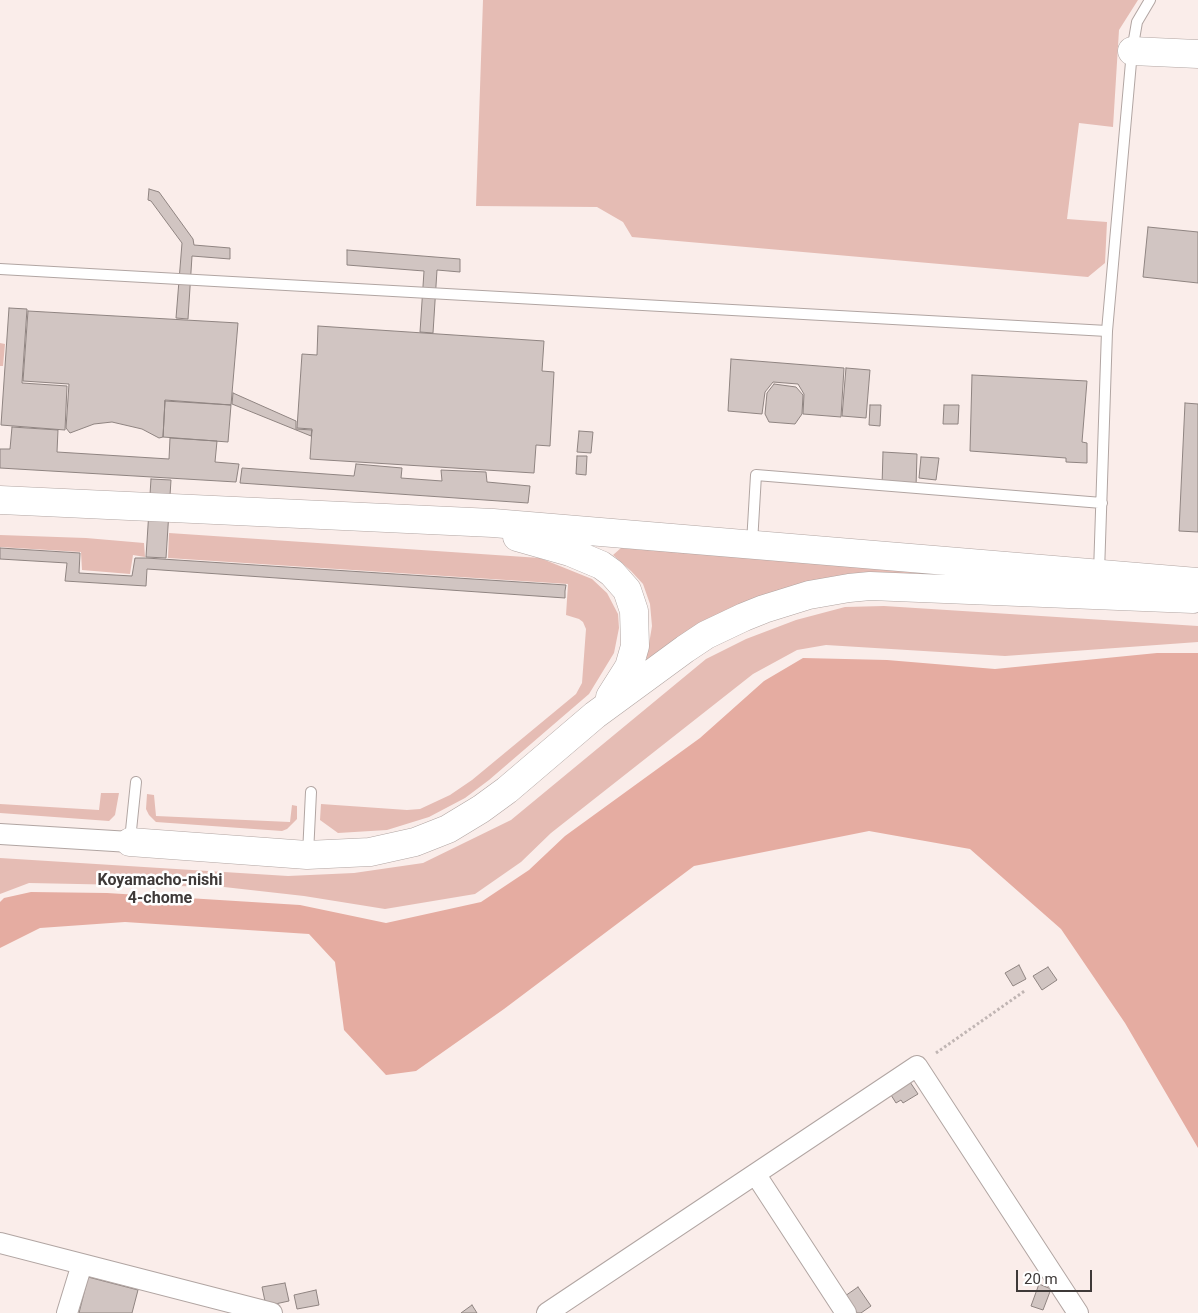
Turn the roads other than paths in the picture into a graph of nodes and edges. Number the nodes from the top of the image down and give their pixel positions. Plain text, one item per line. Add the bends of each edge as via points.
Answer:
1 (1150, 0) edge
2 (1132, 51) junction
3 (1198, 54) edge
4 (0, 269) edge
5 (1107, 331) junction
6 (0, 500) edge
7 (1102, 503) junction
8 (436, 520) junction
9 (752, 544) junction
10 (1198, 582) edge
11 (1098, 585) junction
12 (1198, 599) edge
13 (595, 716) junction
14 (136, 782) dead end
15 (311, 792) dead end
16 (0, 834) edge
17 (130, 842) junction
18 (308, 855) junction
19 (756, 1174) junction
20 (0, 1243) edge
21 (82, 1264) junction
22 (67, 1313) edge
23 (272, 1313) edge
24 (548, 1313) edge
25 (846, 1313) edge
26 (1078, 1313) edge

1 - 2 lane via 1137,22
2 - 3 street
2 - 5 lane
4 - 5 lane
5 - 7 lane
6 - 8 street
7 - 9 lane via 756,475
7 - 11 lane
8 - 9 street
8 - 13 street via 570,552 601,565 621,582 634,611 636,635 633,657 624,678
9 - 11 street
10 - 11 street
11 - 12 street
11 - 13 street via 870,586 809,596 758,611 706,636
13 - 18 street via 496,799 448,829 387,849
14 - 17 lane
15 - 18 lane
16 - 17 street
17 - 18 street
19 - 24 street
19 - 25 street
19 - 26 street via 917,1066
20 - 21 street
21 - 22 street
21 - 23 street

